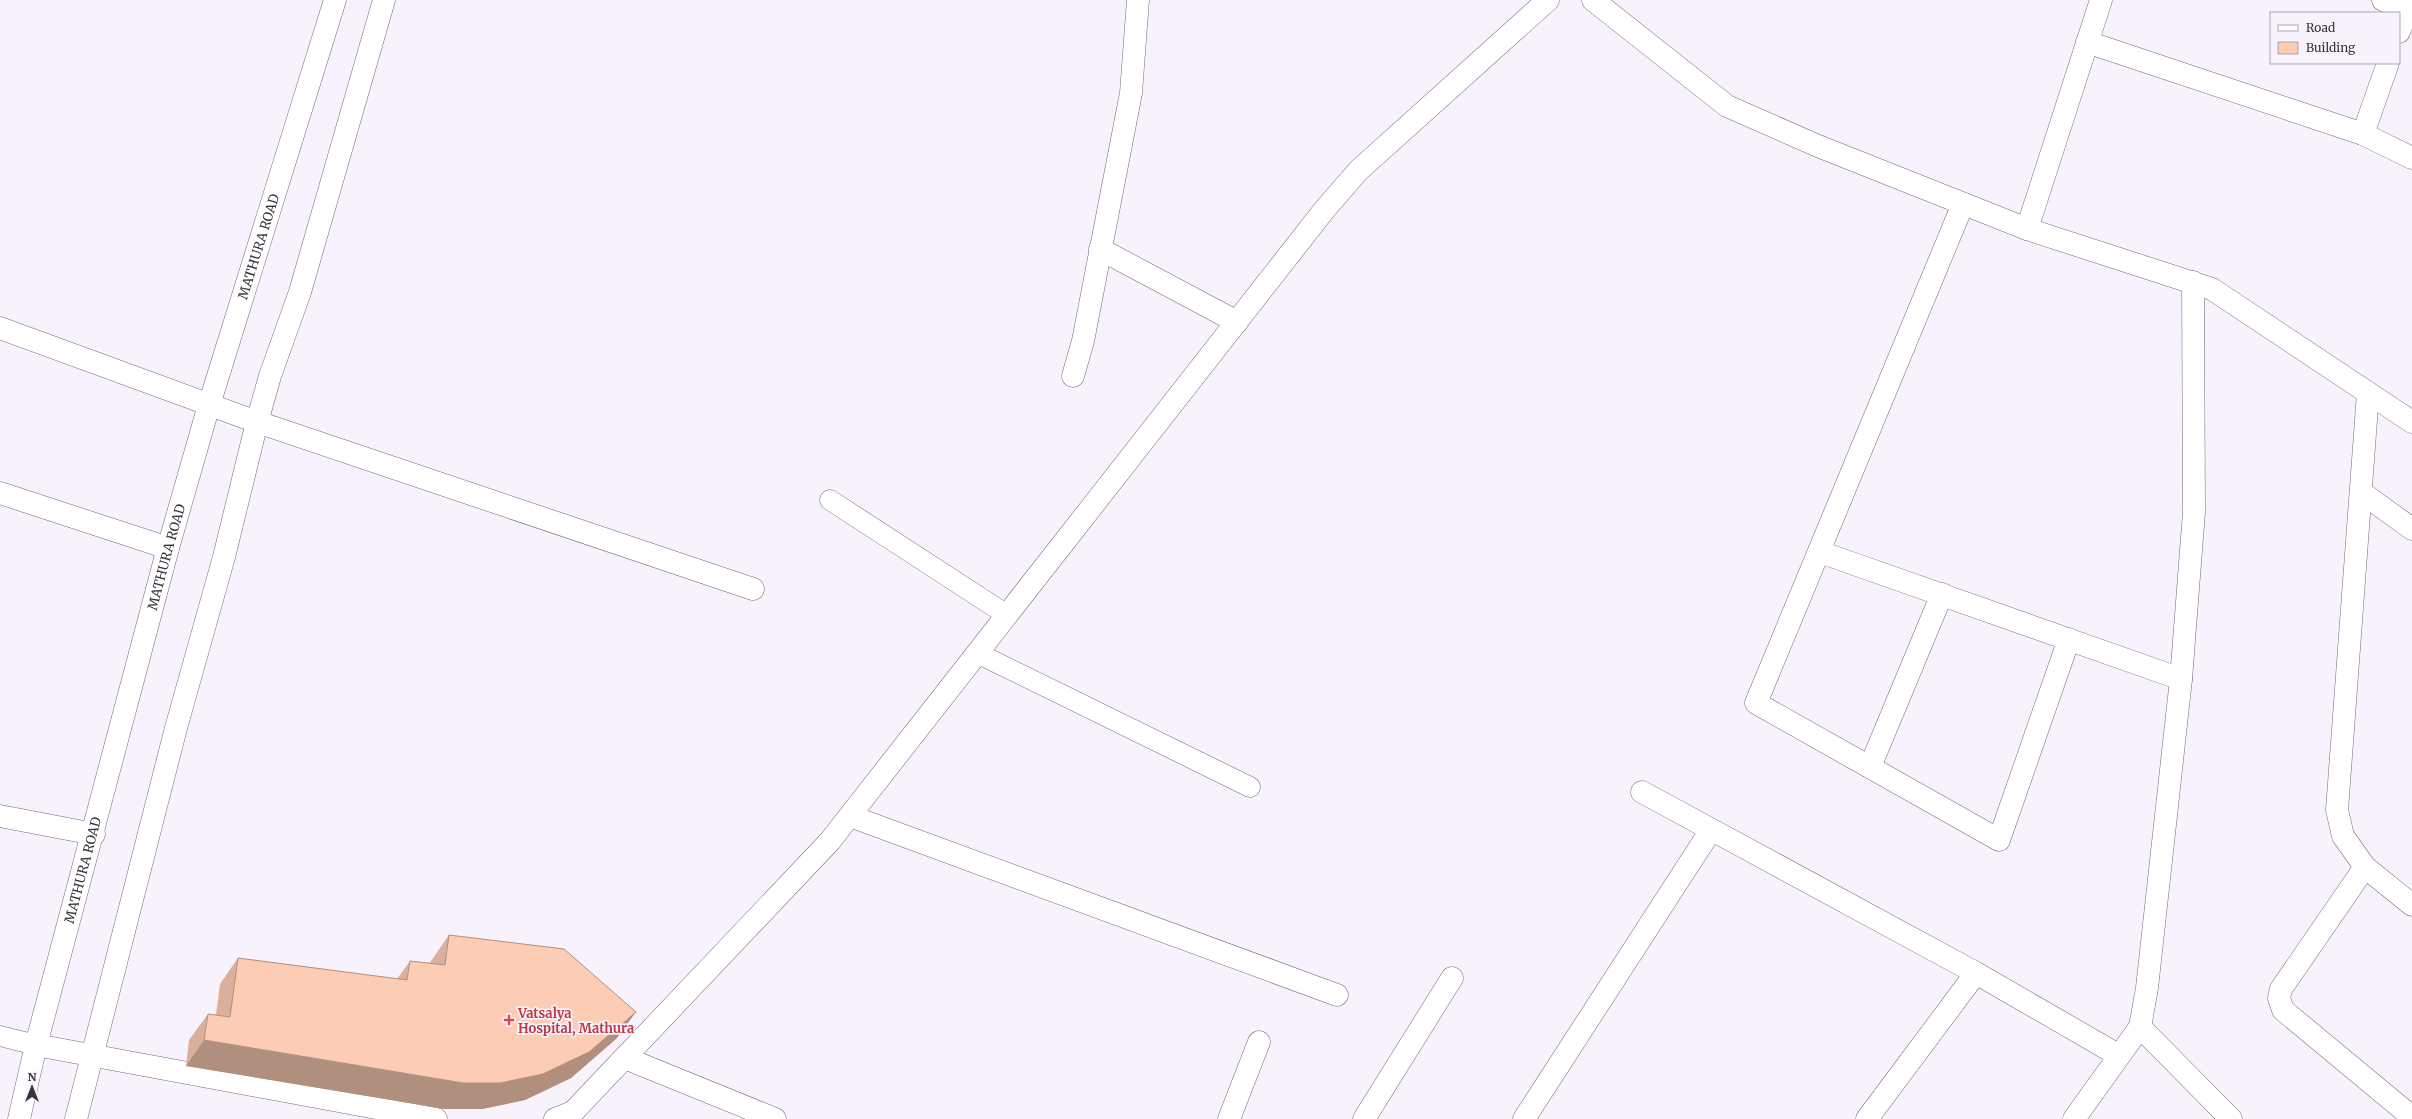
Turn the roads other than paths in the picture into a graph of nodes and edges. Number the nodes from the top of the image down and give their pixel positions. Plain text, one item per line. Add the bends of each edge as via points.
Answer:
1 (335, 0) edge
2 (384, 0) edge
3 (1138, 0) edge
4 (1548, 0) edge
5 (1593, 0) edge
6 (2101, 0) edge
7 (2383, 0) edge
8 (2410, 6) edge
9 (2400, 30) edge
10 (2087, 42) junction
11 (2388, 64) edge
12 (2363, 134) junction
13 (2412, 158) edge
14 (1963, 204) junction
15 (2027, 230) junction
16 (1100, 249) junction
17 (2193, 282) junction
18 (1237, 322) junction
19 (0, 328) edge
20 (1073, 376) dead end
21 (2368, 393) junction
22 (209, 406) junction
23 (257, 422) junction
24 (2412, 422) edge
25 (2362, 492) junction
26 (0, 494) edge
27 (830, 500) dead end
28 (2412, 529) edge
29 (168, 548) junction
30 (1820, 552) junction
31 (753, 589) dead end
32 (1942, 594) junction
33 (1007, 614) junction
34 (2069, 639) junction
35 (977, 653) junction
36 (2181, 679) junction
37 (1870, 767) junction
38 (1250, 787) dead end
39 (1642, 792) dead end
40 (0, 816) edge
41 (850, 816) junction
42 (1711, 830) junction
43 (94, 834) junction
44 (2365, 867) junction
45 (2412, 905) edge
46 (1976, 973) junction
47 (1452, 978) dead end
48 (1337, 995) dead end
49 (2140, 1027) junction
50 (0, 1036) edge
51 (1259, 1042) dead end
52 (36, 1045) junction
53 (92, 1055) junction
54 (2118, 1055) junction
55 (625, 1058) junction
56 (2412, 1117) edge
57 (19, 1119) edge
58 (76, 1119) edge
59 (436, 1119) edge
60 (554, 1119) edge
61 (775, 1119) edge
62 (1230, 1119) edge
63 (1364, 1119) edge
64 (1524, 1119) edge
65 (1867, 1119) edge
66 (2074, 1119) edge
67 (2231, 1119) edge

1 - 22 street, MATHURA ROAD
2 - 23 street via 302,285
3 - 16 street via 1131,93
4 - 18 street via 1360,170
5 - 14 street via 1726,106
6 - 10 street
7 - 8 street
8 - 9 street
10 - 12 street
10 - 15 street
11 - 12 street
12 - 13 street
14 - 15 street
14 - 30 street
15 - 17 street
16 - 18 street
16 - 20 street
17 - 21 street via 2212,289
17 - 36 street via 2194,512
18 - 33 street
19 - 22 street
21 - 24 street
21 - 25 street
22 - 23 street
22 - 29 street, MATHURA ROAD
23 - 31 street
23 - 53 street via 224,557 176,728
25 - 28 street
25 - 44 street via 2337,810 2343,836
26 - 29 street
27 - 33 lane
29 - 43 street, MATHURA ROAD
30 - 32 street
30 - 37 street via 1756,704
32 - 34 street
32 - 37 street
33 - 35 street
34 - 36 street
34 - 37 street via 1999,840
35 - 38 lane
35 - 41 street
36 - 49 street via 2147,988
39 - 42 street
40 - 43 street
41 - 48 street
41 - 55 street via 830,841
42 - 46 street
42 - 64 street
43 - 52 street, MATHURA ROAD
44 - 45 street
44 - 56 street via 2281,989 2279,998 2283,1010
46 - 54 street
46 - 65 street
47 - 63 street
49 - 54 street
49 - 67 street
50 - 52 lane
51 - 62 street
52 - 53 street
52 - 57 street, MATHURA ROAD
53 - 58 street
53 - 59 street
54 - 66 street
55 - 60 street via 573,1112
55 - 61 street

